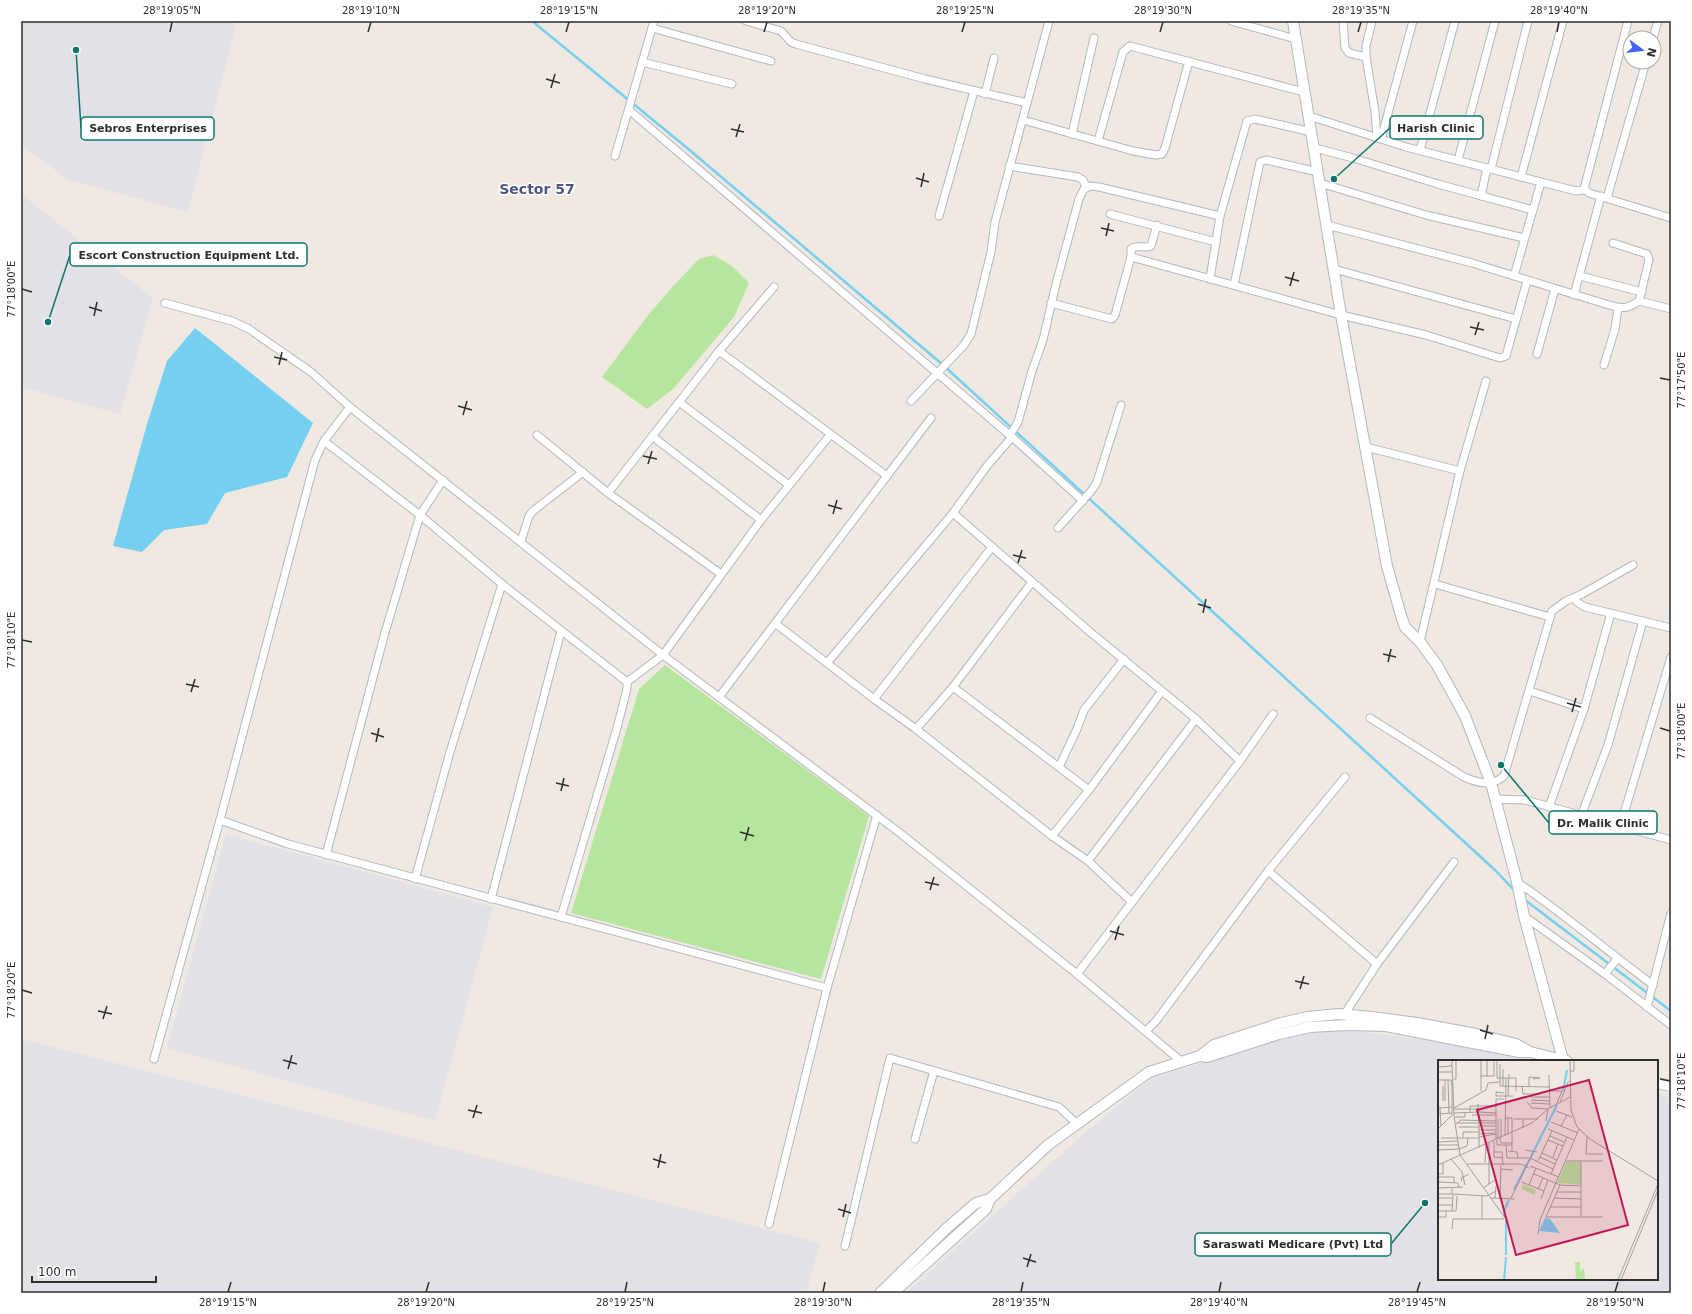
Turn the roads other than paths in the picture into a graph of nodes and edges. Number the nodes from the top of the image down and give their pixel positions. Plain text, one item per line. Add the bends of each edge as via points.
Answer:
1 (746, 21) edge
2 (1049, 21) edge
3 (1232, 21) edge
4 (1293, 21) edge
5 (1343, 21) edge
6 (1372, 21) edge
7 (1413, 21) edge
8 (1455, 21) edge
9 (1495, 21) edge
10 (1528, 21) edge
11 (1563, 21) edge
12 (1628, 21) edge
13 (653, 25) edge
14 (1094, 38) dead end
15 (1296, 39) junction
16 (1366, 57) junction
17 (994, 58) dead end
18 (771, 61) dead end
19 (1189, 61) junction
20 (642, 62) junction
21 (1644, 70) edge
22 (732, 84) dead end
23 (974, 91) junction
24 (1304, 92) junction
25 (985, 94) junction
26 (1027, 102) junction
27 (630, 108) junction
28 (1309, 116) junction
29 (1022, 120) junction
30 (1312, 132) junction
31 (1072, 134) junction
32 (1379, 139) junction
33 (1098, 141) junction
34 (1315, 148) junction
35 (1420, 150) junction
36 (616, 156) dead end
37 (1458, 160) junction
38 (1010, 166) junction
39 (1489, 168) junction
40 (1318, 172) junction
41 (1521, 177) junction
42 (1541, 182) junction
43 (1320, 183) junction
44 (1086, 187) junction
45 (1584, 190) junction
46 (1481, 196) junction
47 (1604, 197) junction
48 (1533, 210) junction
49 (1110, 214) dead end
50 (939, 216) dead end
51 (1220, 216) junction
52 (1671, 218) edge
53 (1157, 225) junction
54 (1327, 225) junction
55 (1524, 238) junction
56 (1216, 242) junction
57 (1612, 242) dead end
58 (1130, 257) junction
59 (1334, 269) junction
60 (1514, 276) junction
61 (1580, 276) junction
62 (1210, 279) junction
63 (1527, 281) junction
64 (1234, 285) junction
65 (774, 287) dead end
66 (1555, 289) junction
67 (1642, 292) junction
68 (1574, 295) junction
69 (1639, 301) junction
70 (164, 303) dead end
71 (1051, 303) junction
72 (1618, 308) junction
73 (1671, 309) edge
74 (1341, 315) junction
75 (1516, 319) junction
76 (719, 351) junction
77 (1537, 354) dead end
78 (1604, 365) dead end
79 (938, 371) junction
80 (1486, 381) dead end
81 (910, 401) dead end
82 (679, 402) junction
83 (1121, 405) dead end
84 (350, 407) junction
85 (931, 418) dead end
86 (1013, 433) junction
87 (537, 435) dead end
88 (830, 435) junction
89 (652, 436) junction
90 (324, 441) junction
91 (1366, 447) junction
92 (1460, 471) junction
93 (583, 472) junction
94 (887, 476) junction
95 (444, 480) junction
96 (789, 486) junction
97 (608, 493) junction
98 (1084, 500) junction
99 (953, 513) junction
100 (420, 514) junction
101 (761, 520) junction
102 (1058, 528) dead end
103 (521, 542) junction
104 (992, 547) junction
105 (1633, 565) dead end
106 (722, 574) junction
107 (1032, 582) junction
108 (502, 584) junction
109 (1434, 584) junction
110 (1574, 598) junction
111 (1611, 613) junction
112 (1550, 617) junction
113 (1643, 621) junction
114 (776, 624) junction
115 (1671, 628) edge
116 (561, 630) junction
117 (1420, 642) junction
118 (663, 655) junction
119 (1671, 657) edge
120 (1124, 659) junction
121 (827, 663) junction
122 (627, 682) junction
123 (953, 687) junction
124 (1162, 691) junction
125 (1530, 692) junction
126 (719, 697) junction
127 (874, 699) junction
128 (1584, 709) junction
129 (1273, 714) dead end
130 (1370, 718) dead end
131 (1196, 719) junction
132 (916, 729) junction
133 (1240, 761) junction
134 (1059, 767) junction
135 (1345, 777) dead end
136 (1490, 783) junction
137 (1089, 790) junction
138 (1494, 798) junction
139 (1549, 807) junction
140 (877, 815) junction
141 (1581, 816) junction
142 (220, 820) junction
143 (1620, 826) junction
144 (1052, 836) junction
145 (1671, 840) edge
146 (326, 855) junction
147 (1088, 861) junction
148 (1454, 862) dead end
149 (1268, 870) junction
150 (415, 878) junction
151 (1518, 887) junction
152 (491, 898) junction
153 (1132, 902) junction
154 (1523, 911) junction
155 (1671, 913) edge
156 (561, 917) junction
157 (1616, 961) junction
158 (1378, 964) junction
159 (1607, 972) junction
160 (1077, 974) junction
161 (827, 988) junction
162 (1650, 996) junction
163 (1344, 1015) junction
164 (1671, 1025) edge
165 (1146, 1031) junction
166 (1530, 1052) junction
167 (1200, 1056) junction
168 (154, 1059) dead end
169 (1566, 1060) edge
170 (1182, 1062) junction
171 (934, 1071) junction
172 (1658, 1083) edge
173 (1671, 1086) edge
174 (1077, 1124) junction
175 (915, 1139) dead end
176 (990, 1199) junction
177 (769, 1224) dead end
178 (845, 1246) dead end
179 (880, 1293) edge
180 (893, 1293) edge

1 - 23 street via 781,31 793,43
2 - 26 street
3 - 15 street
4 - 15 street
5 - 16 street via 1344,44 1347,51
6 - 16 street
7 - 32 street
8 - 35 street
9 - 37 street
10 - 39 street
11 - 41 street
12 - 45 street
13 - 18 street
13 - 20 street
14 - 31 street
15 - 24 street
16 - 32 street
17 - 25 street
19 - 24 street
19 - 33 street via 1133,46 1127,47 1123,52
19 - 33 street via 1166,148 1162,154 1133,151
20 - 22 street
20 - 27 street
21 - 47 street
23 - 25 street
23 - 50 street
24 - 28 street
25 - 26 street
26 - 29 street
27 - 36 street
27 - 79 street
28 - 30 street
28 - 32 street
29 - 31 street
29 - 38 street
30 - 34 street
30 - 51 street via 1249,119
31 - 33 street
32 - 35 street
34 - 40 street
34 - 46 street
35 - 37 street
37 - 39 street
38 - 44 street via 1078,177 1083,180
38 - 79 street via 995,222 991,252 973,328 968,340
39 - 41 street
39 - 46 street
40 - 43 street
40 - 64 street via 1266,160 1260,162
41 - 42 street
42 - 45 street via 1576,191
42 - 48 street
43 - 54 street
43 - 55 street via 1426,215
44 - 51 street via 1099,187
44 - 71 street via 1079,199
45 - 47 street
46 - 48 street
47 - 52 street
47 - 61 street
48 - 55 street
49 - 53 street
51 - 56 street
53 - 56 street
53 - 58 street via 1151,246 1133,247
54 - 59 street
54 - 60 street
55 - 60 street
56 - 62 street
57 - 67 street via 1648,254
58 - 62 street
58 - 71 street via 1112,319
59 - 74 street
59 - 75 street
60 - 63 street
61 - 67 street
61 - 68 street
62 - 64 street
63 - 66 street
63 - 75 street
64 - 74 street
65 - 76 street
66 - 68 street
66 - 77 street
67 - 69 street
68 - 72 street
69 - 72 street via 1629,307
69 - 73 street
70 - 84 street via 232,321 249,329 311,372
71 - 86 street via 1043,340
72 - 78 street via 1615,329
74 - 75 street via 1419,333 1500,358 1506,356
74 - 91 street
76 - 82 street
76 - 88 street
79 - 81 street
79 - 86 street
80 - 92 street
82 - 89 street
82 - 96 street
83 - 98 street via 1102,470
84 - 90 street
84 - 95 street
85 - 94 street
86 - 98 street
86 - 99 street
87 - 93 street
88 - 94 street
88 - 96 street
89 - 97 street
89 - 101 street
90 - 100 street
90 - 142 street via 315,460
91 - 92 street
91 - 117 street via 1387,566 1398,610 1405,626
92 - 109 street
93 - 97 street
93 - 103 street via 533,511
94 - 114 street
95 - 100 street
95 - 103 street
96 - 101 street
97 - 106 street
98 - 102 street
99 - 104 street
99 - 121 street
100 - 108 street
100 - 146 street via 384,636
101 - 106 street
103 - 118 street
104 - 107 street
104 - 127 street
105 - 110 street
106 - 118 street
107 - 120 street
107 - 123 street
108 - 116 street
108 - 150 street via 450,752
109 - 112 street
109 - 117 street
110 - 111 street via 1585,607
110 - 112 street via 1554,609
111 - 113 street
111 - 128 street
112 - 125 street
113 - 115 street
113 - 141 street via 1608,745
114 - 121 street
114 - 126 street
116 - 122 street
116 - 152 street
117 - 136 street via 1437,665 1465,716
118 - 122 street
118 - 126 street
119 - 143 street
120 - 124 street
120 - 134 street via 1084,710
121 - 127 street
122 - 156 street via 619,721
123 - 132 street
123 - 134 street
124 - 131 street
124 - 137 street
125 - 128 street
125 - 136 street via 1504,776 1499,781
126 - 140 street
127 - 132 street
128 - 139 street
129 - 133 street
130 - 136 street via 1464,777 1478,783
131 - 133 street
131 - 147 street
132 - 144 street
133 - 153 street
134 - 137 street
135 - 149 street
136 - 138 street
137 - 144 street
138 - 139 street via 1525,800
138 - 151 street
139 - 141 street
140 - 160 street
140 - 161 street
141 - 143 street
142 - 146 street
142 - 168 street
143 - 145 street
144 - 147 street
146 - 150 street
147 - 153 street
148 - 158 street
149 - 158 street
149 - 165 street
150 - 152 street
151 - 154 street
151 - 157 street via 1544,900
152 - 156 street
153 - 160 street
154 - 159 street
154 - 169 street
155 - 162 street
156 - 161 street
157 - 159 street
157 - 162 street
158 - 163 street
159 - 162 street
160 - 165 street
161 - 177 street
162 - 164 street
163 - 166 street via 1417,1023 1476,1034 1516,1044
163 - 167 street via 1308,1017 1274,1025 1214,1045
165 - 170 street
166 - 167 street via 1386,1026 1348,1025 1310,1027 1207,1057
166 - 169 street
167 - 170 street
170 - 174 street via 1149,1072
171 - 174 street via 1058,1108
171 - 175 street
171 - 178 street via 890,1058
172 - 173 street
174 - 176 street via 1048,1145
176 - 179 street via 976,1203
176 - 180 street via 986,1209

